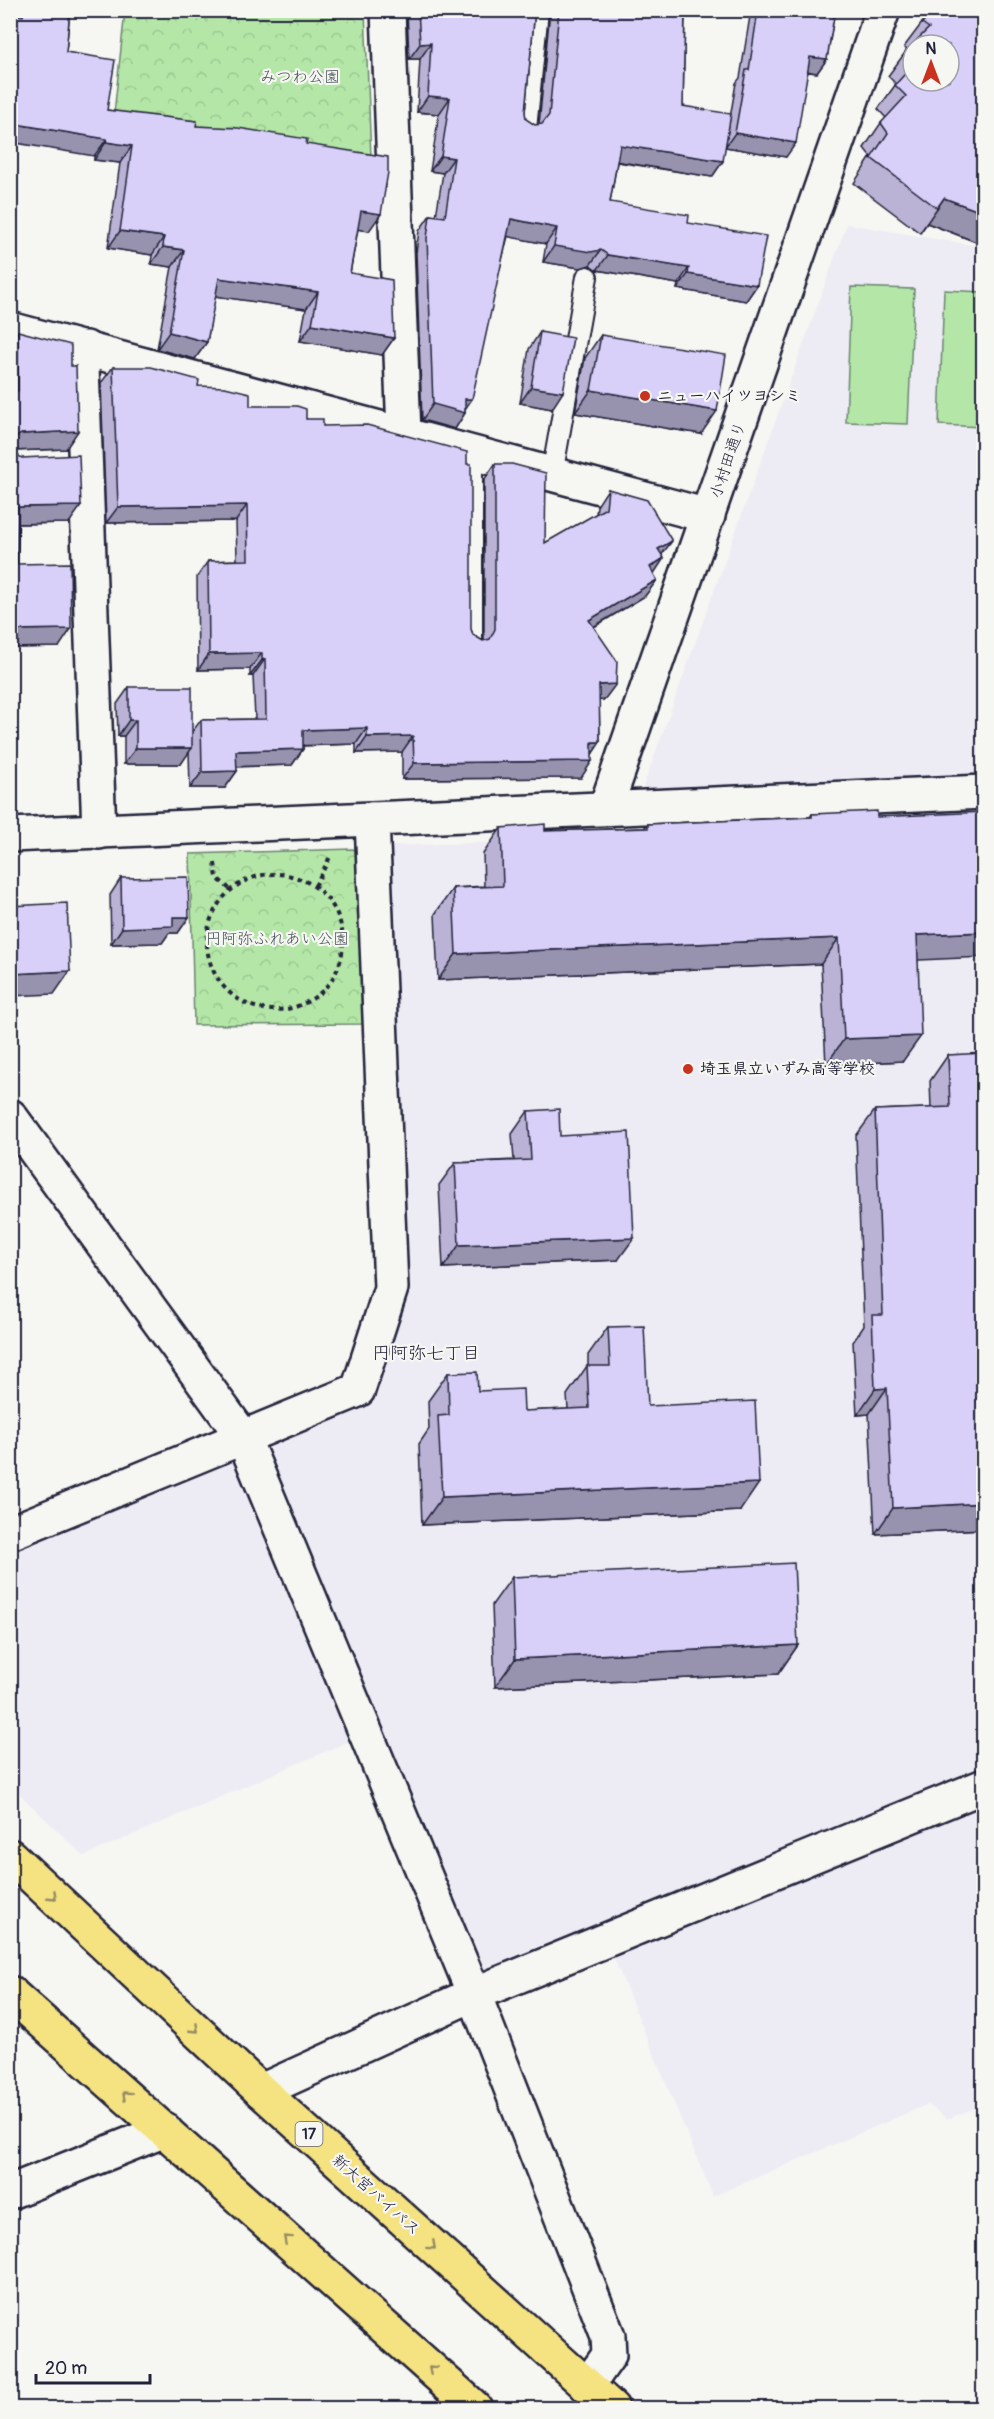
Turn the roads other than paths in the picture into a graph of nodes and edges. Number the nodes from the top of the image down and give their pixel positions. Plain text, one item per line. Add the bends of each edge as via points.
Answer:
1 (388, 10) edge
2 (538, 10) edge
3 (883, 10) edge
4 (526, 129) edge
5 (587, 277) dead end
6 (10, 329) edge
7 (86, 348) junction
8 (404, 434) junction
9 (472, 454) junction
10 (552, 475) junction
11 (708, 516) junction
12 (472, 645) edge
13 (984, 792) edge
14 (606, 807) junction
15 (372, 819) junction
16 (99, 832) junction
17 (10, 835) edge
18 (10, 1116) edge
19 (243, 1437) junction
20 (10, 1533) edge
21 (984, 1786) edge
22 (10, 1856) edge
23 (10, 1993) edge
24 (474, 1994) junction
25 (261, 2091) junction
26 (165, 2130) junction
27 (10, 2193) edge
28 (587, 2385) junction
29 (475, 2409) edge
30 (612, 2409) edge

1 - 8 street
2 - 4 lane
3 - 11 street, 小村田通り
5 - 10 lane
6 - 7 street
7 - 8 street
7 - 16 street via 75,461
8 - 9 street
9 - 10 street
9 - 12 lane
10 - 11 street
11 - 14 street, 小村田通り
13 - 14 street
14 - 15 street
15 - 16 street
15 - 19 street via 391,1288 358,1390
16 - 17 street
18 - 19 street
19 - 20 street
19 - 24 street
21 - 24 street
22 -> 25 highway, 新大宮バイパス / 17
26 -> 23 highway
24 - 25 street
24 - 28 street via 608,2336 609,2355
25 -> 28 highway, 新大宮バイパス / 17
26 - 27 street
29 -> 26 highway
28 - 30 highway, 新大宮バイパス / 17

